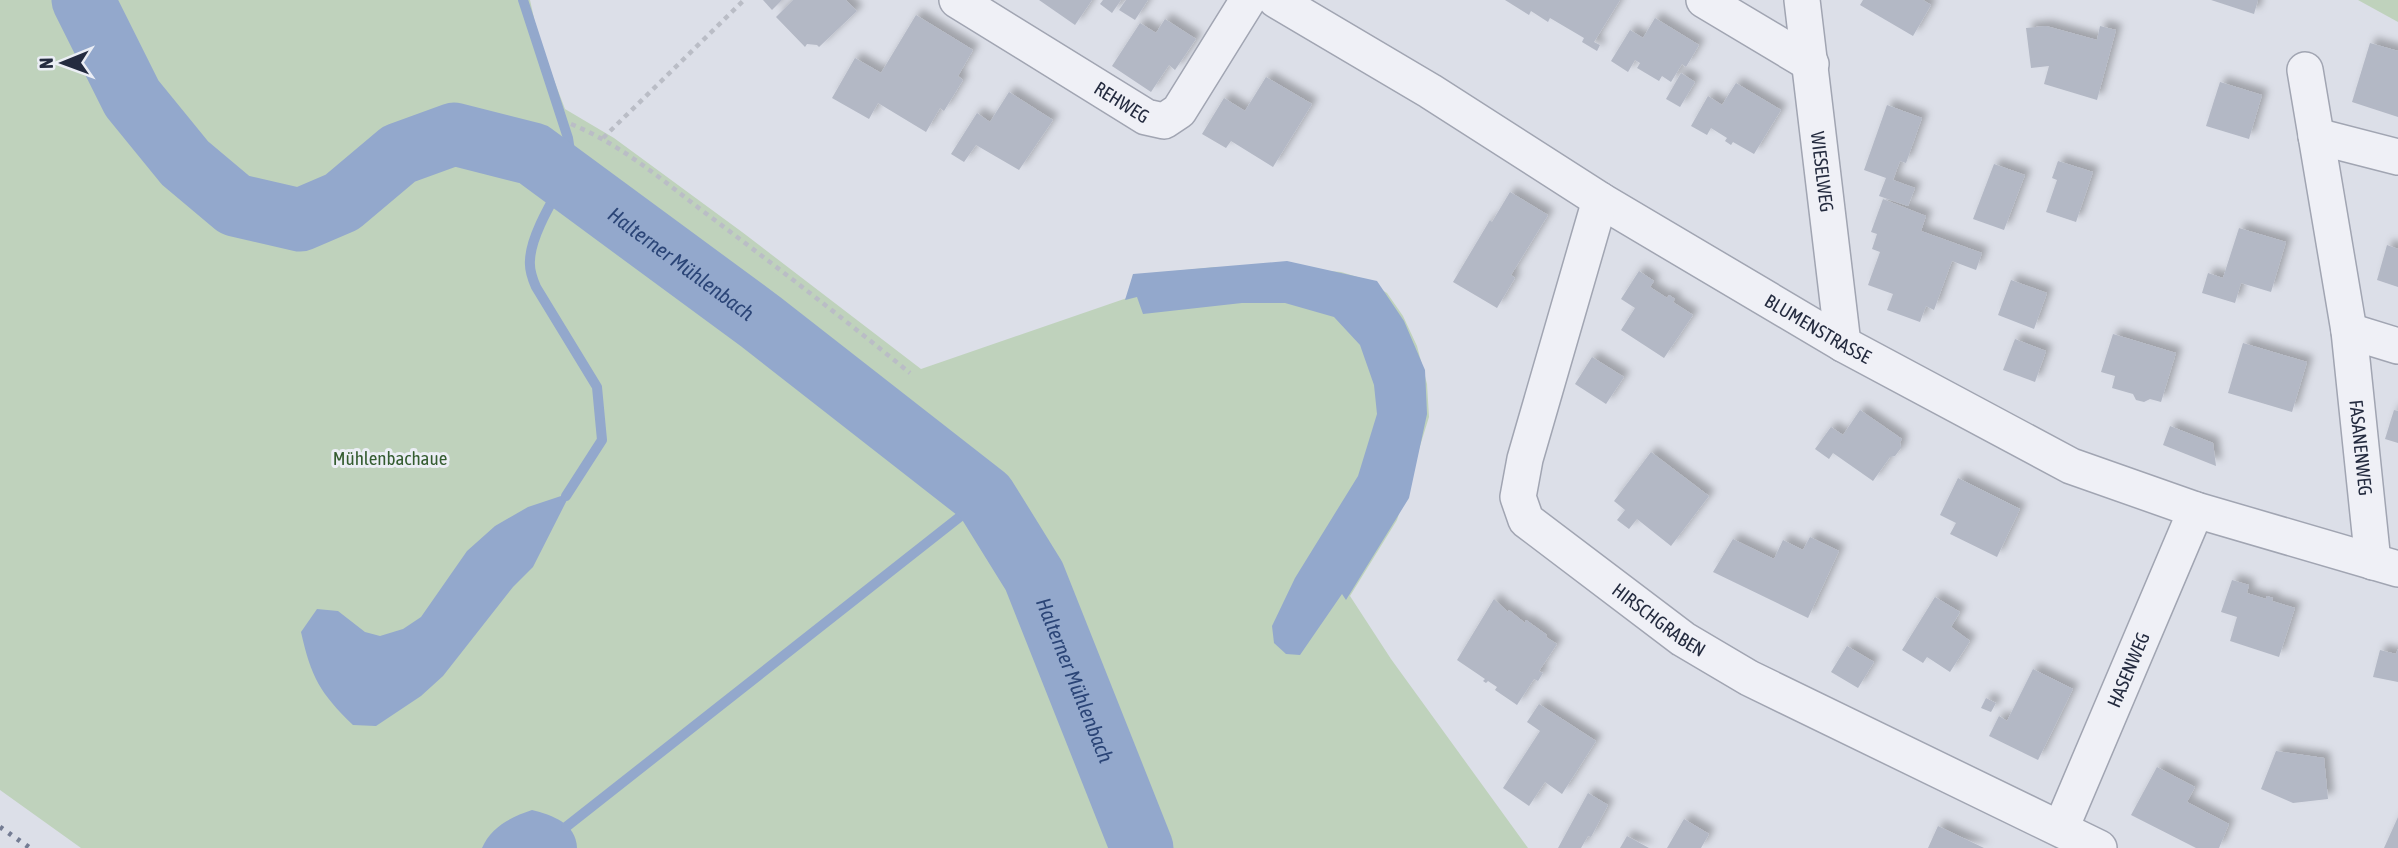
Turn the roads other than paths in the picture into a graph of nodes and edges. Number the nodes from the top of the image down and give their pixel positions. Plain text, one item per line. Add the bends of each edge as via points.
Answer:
1 (957, 0) edge
2 (1248, 0) edge
3 (1276, 0) edge
4 (1704, 0) edge
5 (1802, 0) edge
6 (1811, 64) junction
7 (2305, 69) dead end
8 (2316, 136) junction
9 (2398, 157) edge
10 (1600, 200) junction
11 (2349, 331) junction
12 (1843, 344) junction
13 (2398, 346) edge
14 (2196, 510) junction
15 (2386, 566) edge
16 (2061, 828) junction
17 (2099, 848) edge

1 - 2 street, REHWEG via 1146,117 1164,121 1180,111
3 - 10 street, BLUMENSTRASSE
4 - 6 street
5 - 6 street, WIESELWEG
6 - 12 street, WIESELWEG
7 - 8 street, FASANENWEG
8 - 9 street
8 - 11 street, FASANENWEG
10 - 12 street, BLUMENSTRASSE
10 - 16 street, HIRSCHGRABEN via 1525,459 1518,496 1526,520 1683,639 1749,678
11 - 13 street
11 - 15 street, FASANENWEG
12 - 14 street, BLUMENSTRASSE via 2071,466
14 - 15 street, BLUMENSTRASSE
14 - 16 street, HASENWEG
16 - 17 street, HIRSCHGRABEN

